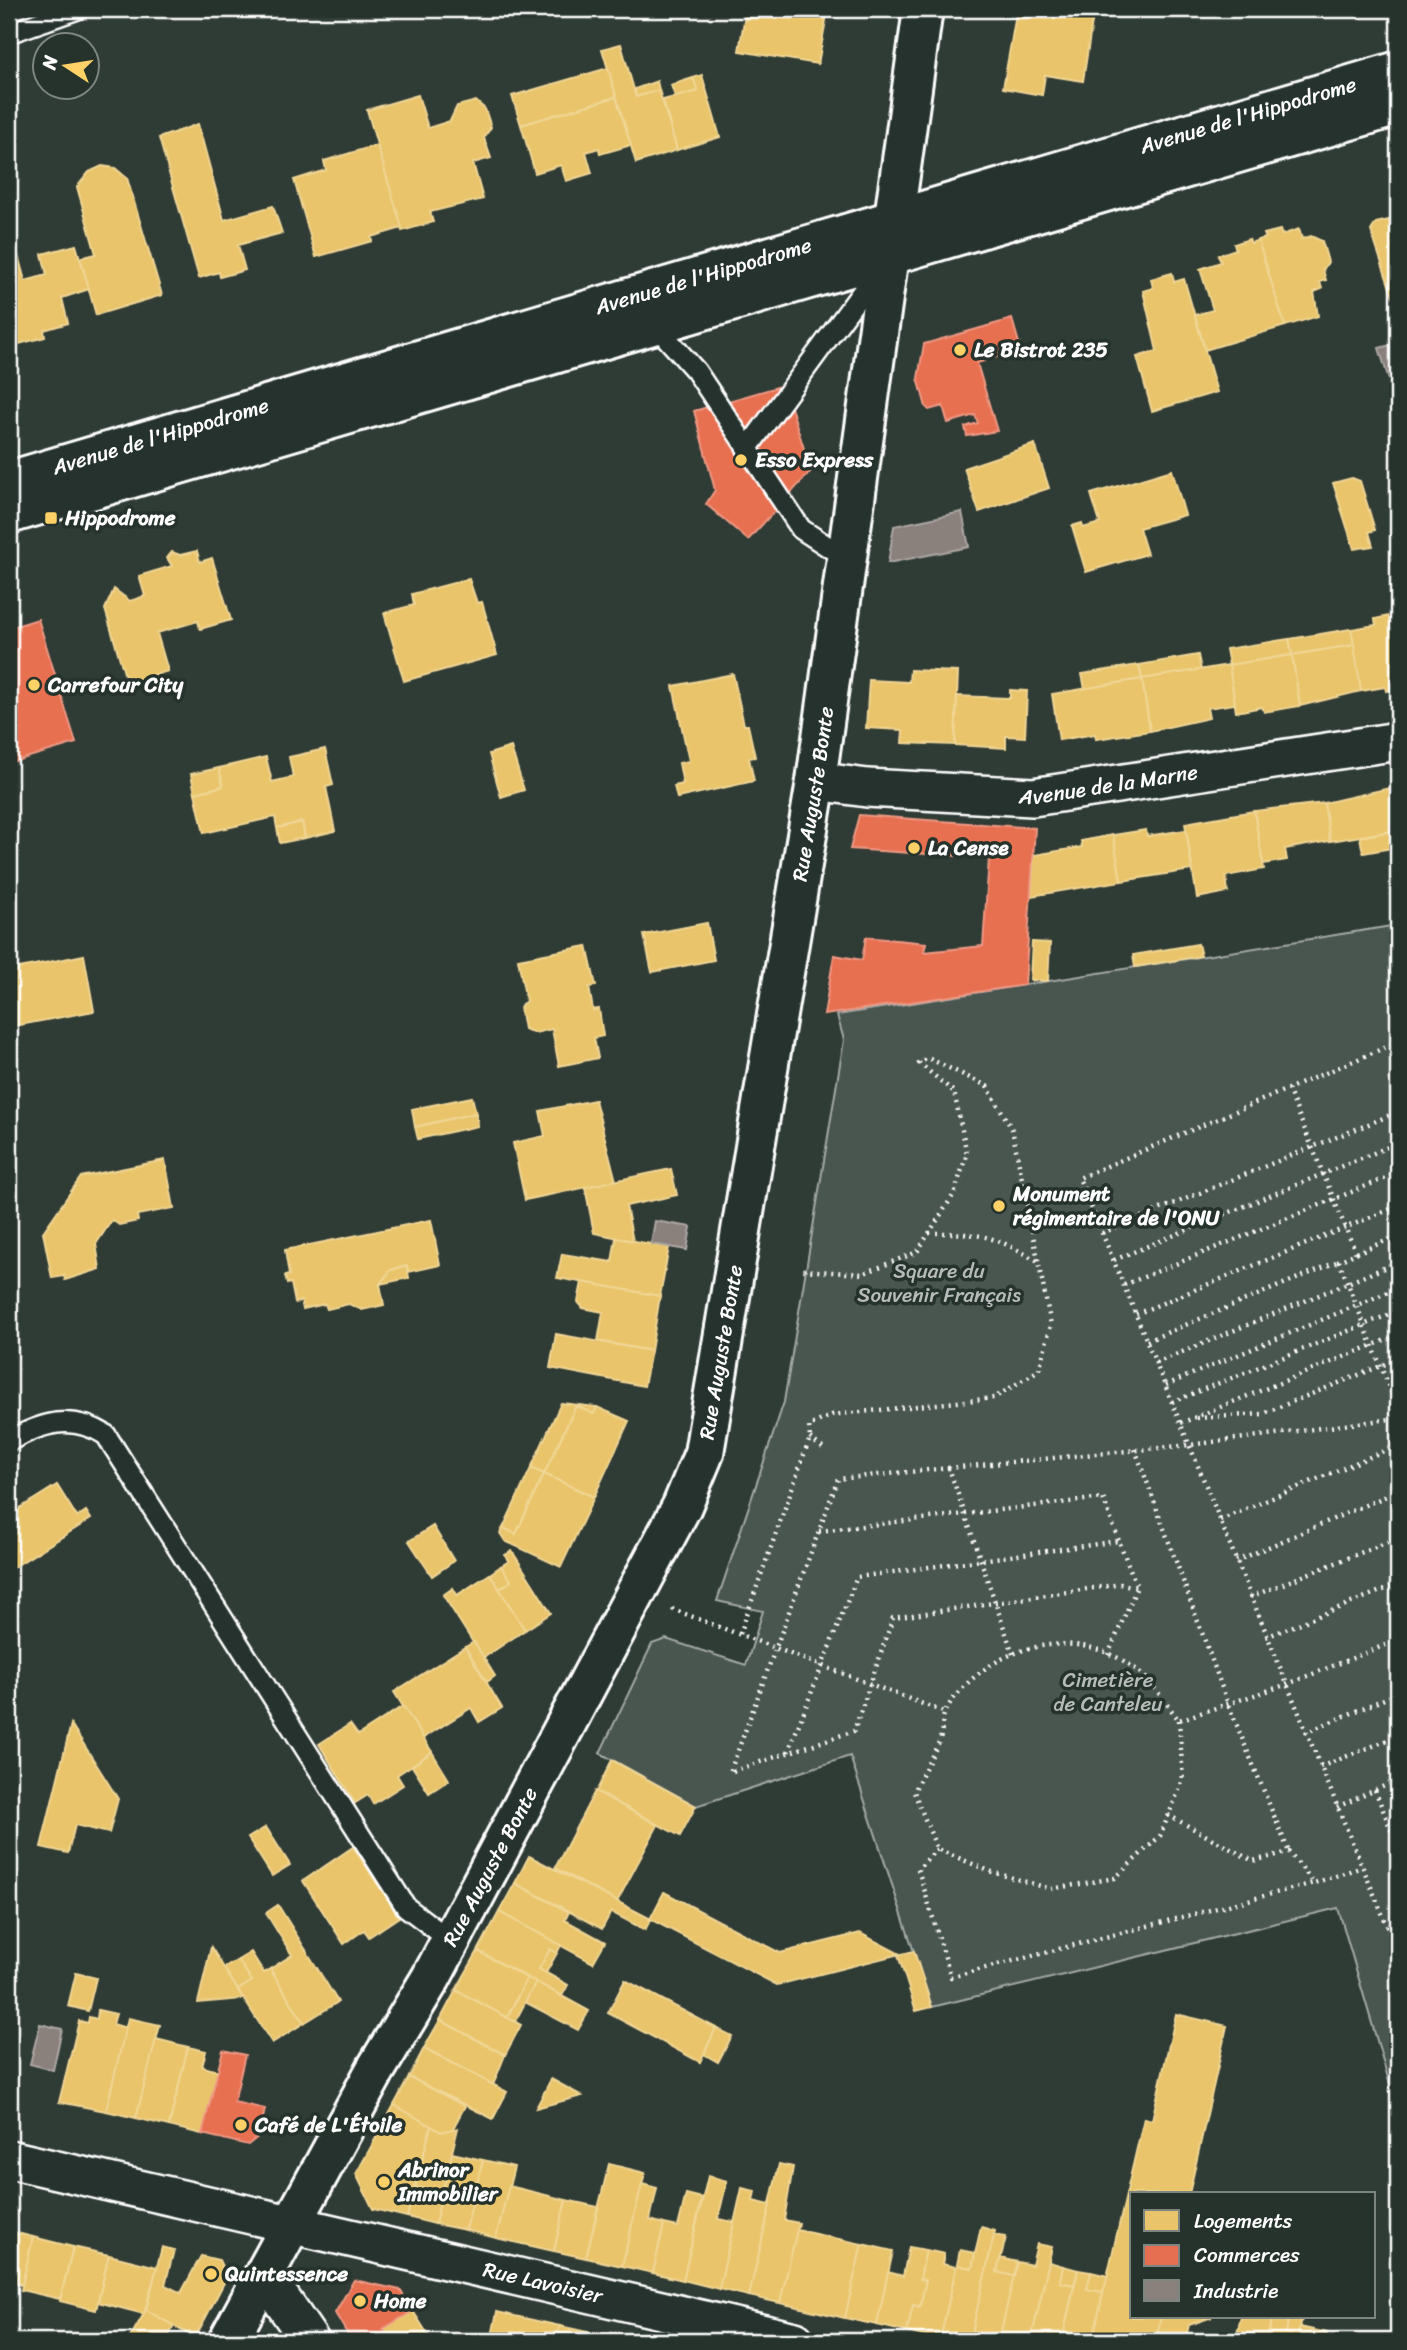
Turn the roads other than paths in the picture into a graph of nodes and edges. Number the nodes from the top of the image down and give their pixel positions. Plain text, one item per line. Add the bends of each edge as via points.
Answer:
1 (78, 9) edge
2 (923, 9) edge
3 (9, 33) edge
4 (1398, 71) edge
5 (1398, 106) edge
6 (893, 218) junction
7 (888, 256) junction
8 (654, 324) junction
9 (747, 449) junction
10 (9, 481) edge
11 (9, 514) edge
12 (847, 559) junction
13 (1398, 741) edge
14 (816, 781) junction
15 (9, 1441) edge
16 (451, 1941) junction
17 (9, 2159) edge
18 (291, 2225) junction
19 (264, 2274) junction
20 (228, 2341) edge
21 (310, 2341) edge
22 (795, 2341) edge

1 - 3 lane
2 - 6 main road, Rue Auguste Bonte
4 - 6 main road, Avenue de l'Hippodrome
5 - 7 main road, Avenue de l'Hippodrome
6 - 7 main road, Rue Auguste Bonte
6 - 10 main road, Avenue de l'Hippodrome
7 - 8 main road, Avenue de l'Hippodrome
7 - 9 lane
7 - 12 main road, Rue Auguste Bonte
8 - 9 lane via 696,371
8 - 11 main road, Avenue de l'Hippodrome
9 - 12 lane via 801,529
12 - 14 main road, Rue Auguste Bonte
13 - 14 street, Avenue de la Marne via 1033,797
14 - 16 main road, Rue Auguste Bonte via 711,1424 695,1477
15 - 16 lane via 39,1425 65,1421 106,1435 406,1907
16 - 18 main road, Rue Auguste Bonte
17 - 18 street, Rue Lavoisier
18 - 19 main road, Rue Auguste Bonte
18 - 22 street, Rue Lavoisier
19 - 20 main road, Rue Auguste Bonte
19 - 21 street

